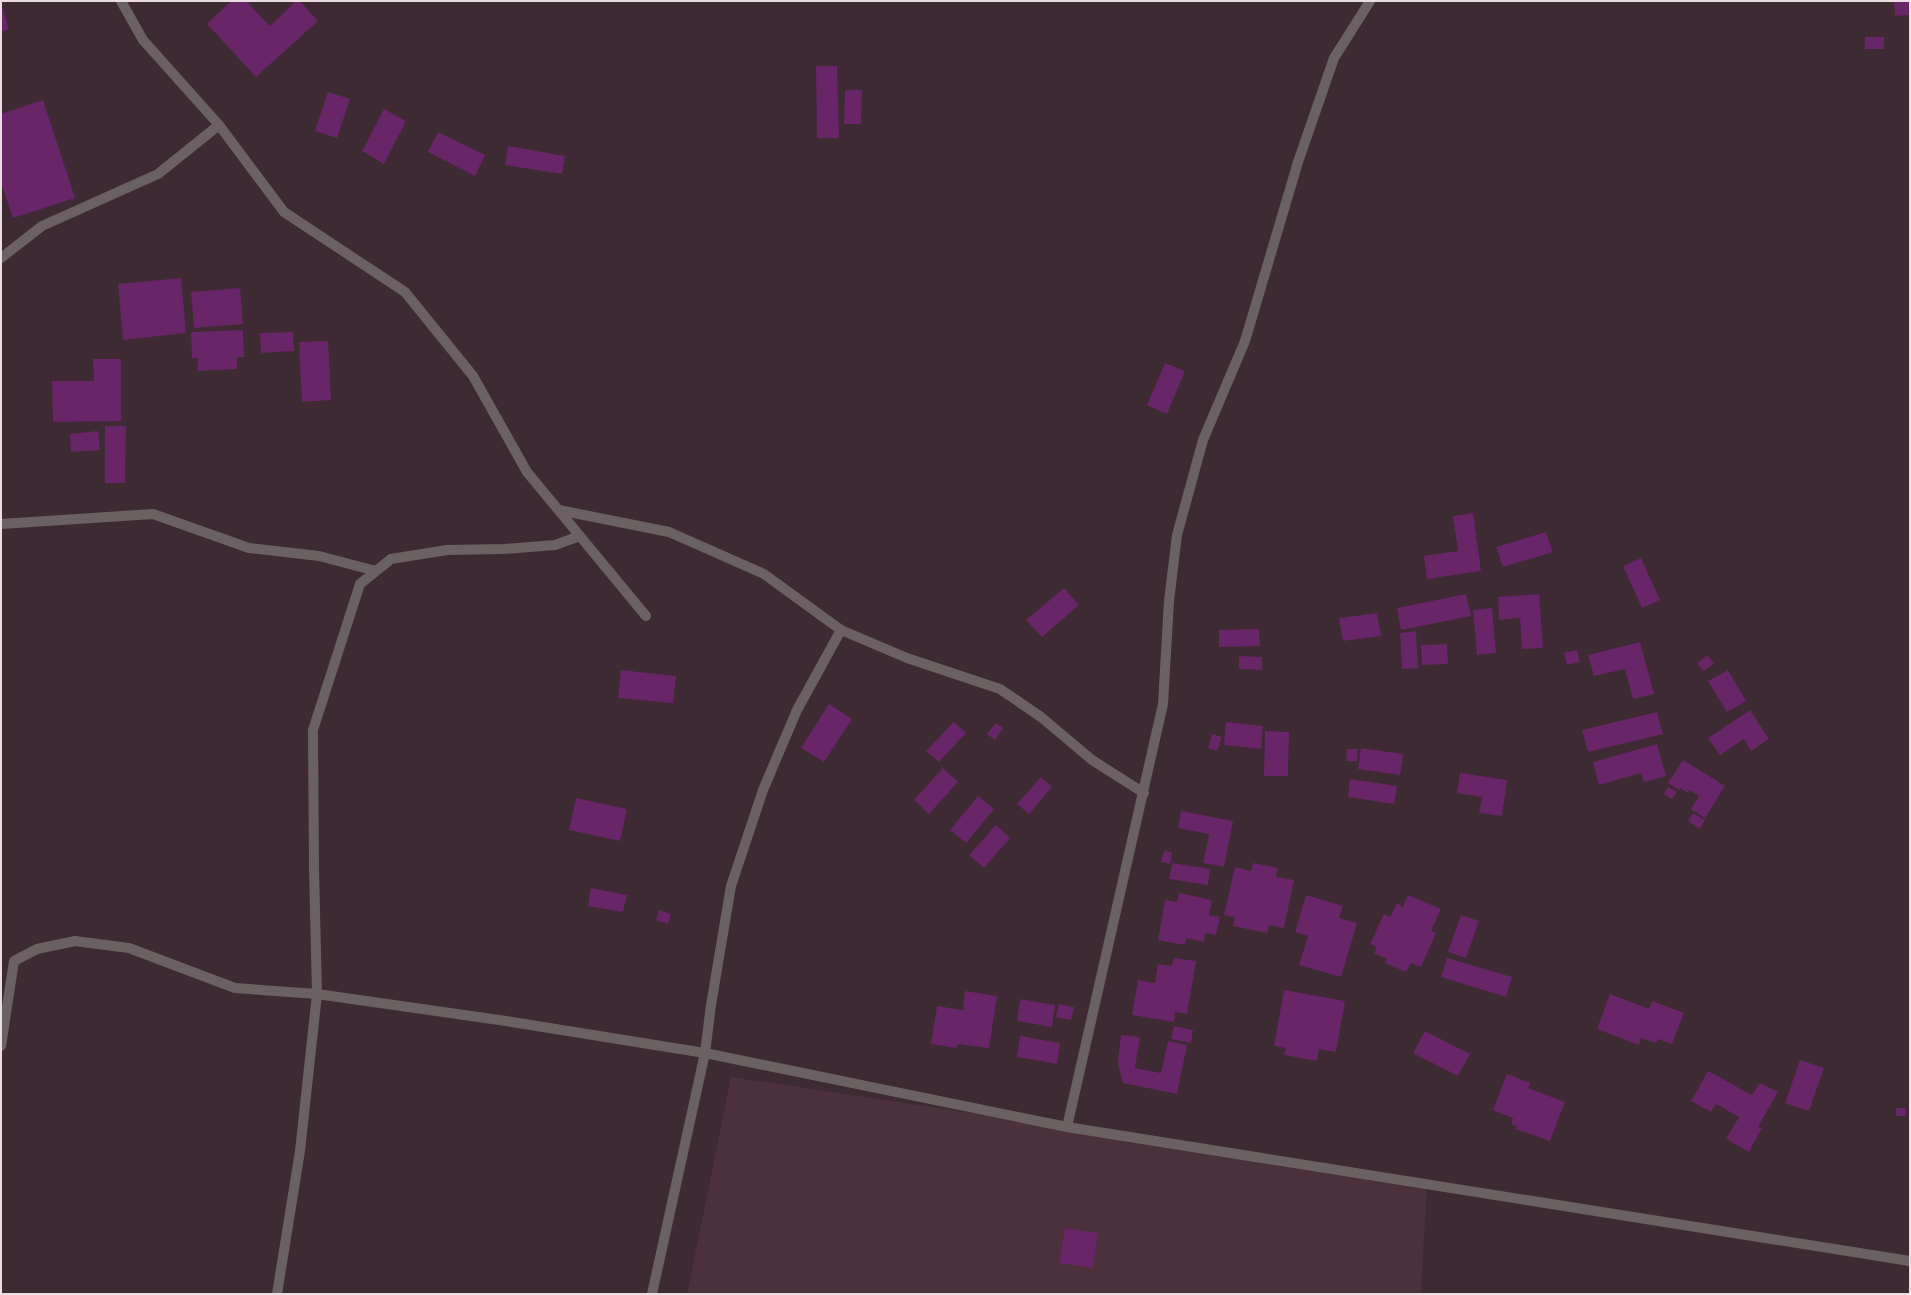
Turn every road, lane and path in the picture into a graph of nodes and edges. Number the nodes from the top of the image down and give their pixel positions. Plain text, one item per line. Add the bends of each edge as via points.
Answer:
1 (121, 1) edge
2 (1370, 1) edge
3 (219, 125) junction
4 (1, 258) edge
5 (559, 510) junction
6 (1, 524) edge
7 (580, 536) junction
8 (376, 571) junction
9 (646, 616) dead end
10 (841, 630) junction
11 (1144, 793) junction
12 (1, 983) edge
13 (317, 994) junction
14 (8, 996) junction
15 (1, 1046) edge
16 (705, 1053) junction
17 (1067, 1127) junction
18 (1910, 1261) edge
19 (277, 1294) edge
20 (652, 1294) edge

1 - 3 street via 143,40
2 - 11 street via 1334,58 1298,162 1245,341 1203,440 1177,534 1169,601 1163,704
3 - 4 street via 158,174 42,226
3 - 5 street via 284,212 405,292 473,376 527,472
5 - 7 street
5 - 10 street via 669,532 764,574
6 - 8 street via 153,514 249,548 319,556
7 - 8 street via 555,545 447,550 391,559
7 - 9 street
8 - 13 street via 360,584 313,730
10 - 11 street via 907,658 1000,689 1041,717 1092,760
10 - 16 street via 797,710 766,782 732,886
11 - 17 street
12 - 14 street
13 - 14 street via 235,988 129,948 75,941 37,949 14,961
13 - 16 street
13 - 19 street via 300,1151
14 - 15 street
16 - 17 street
16 - 20 street
17 - 18 street

